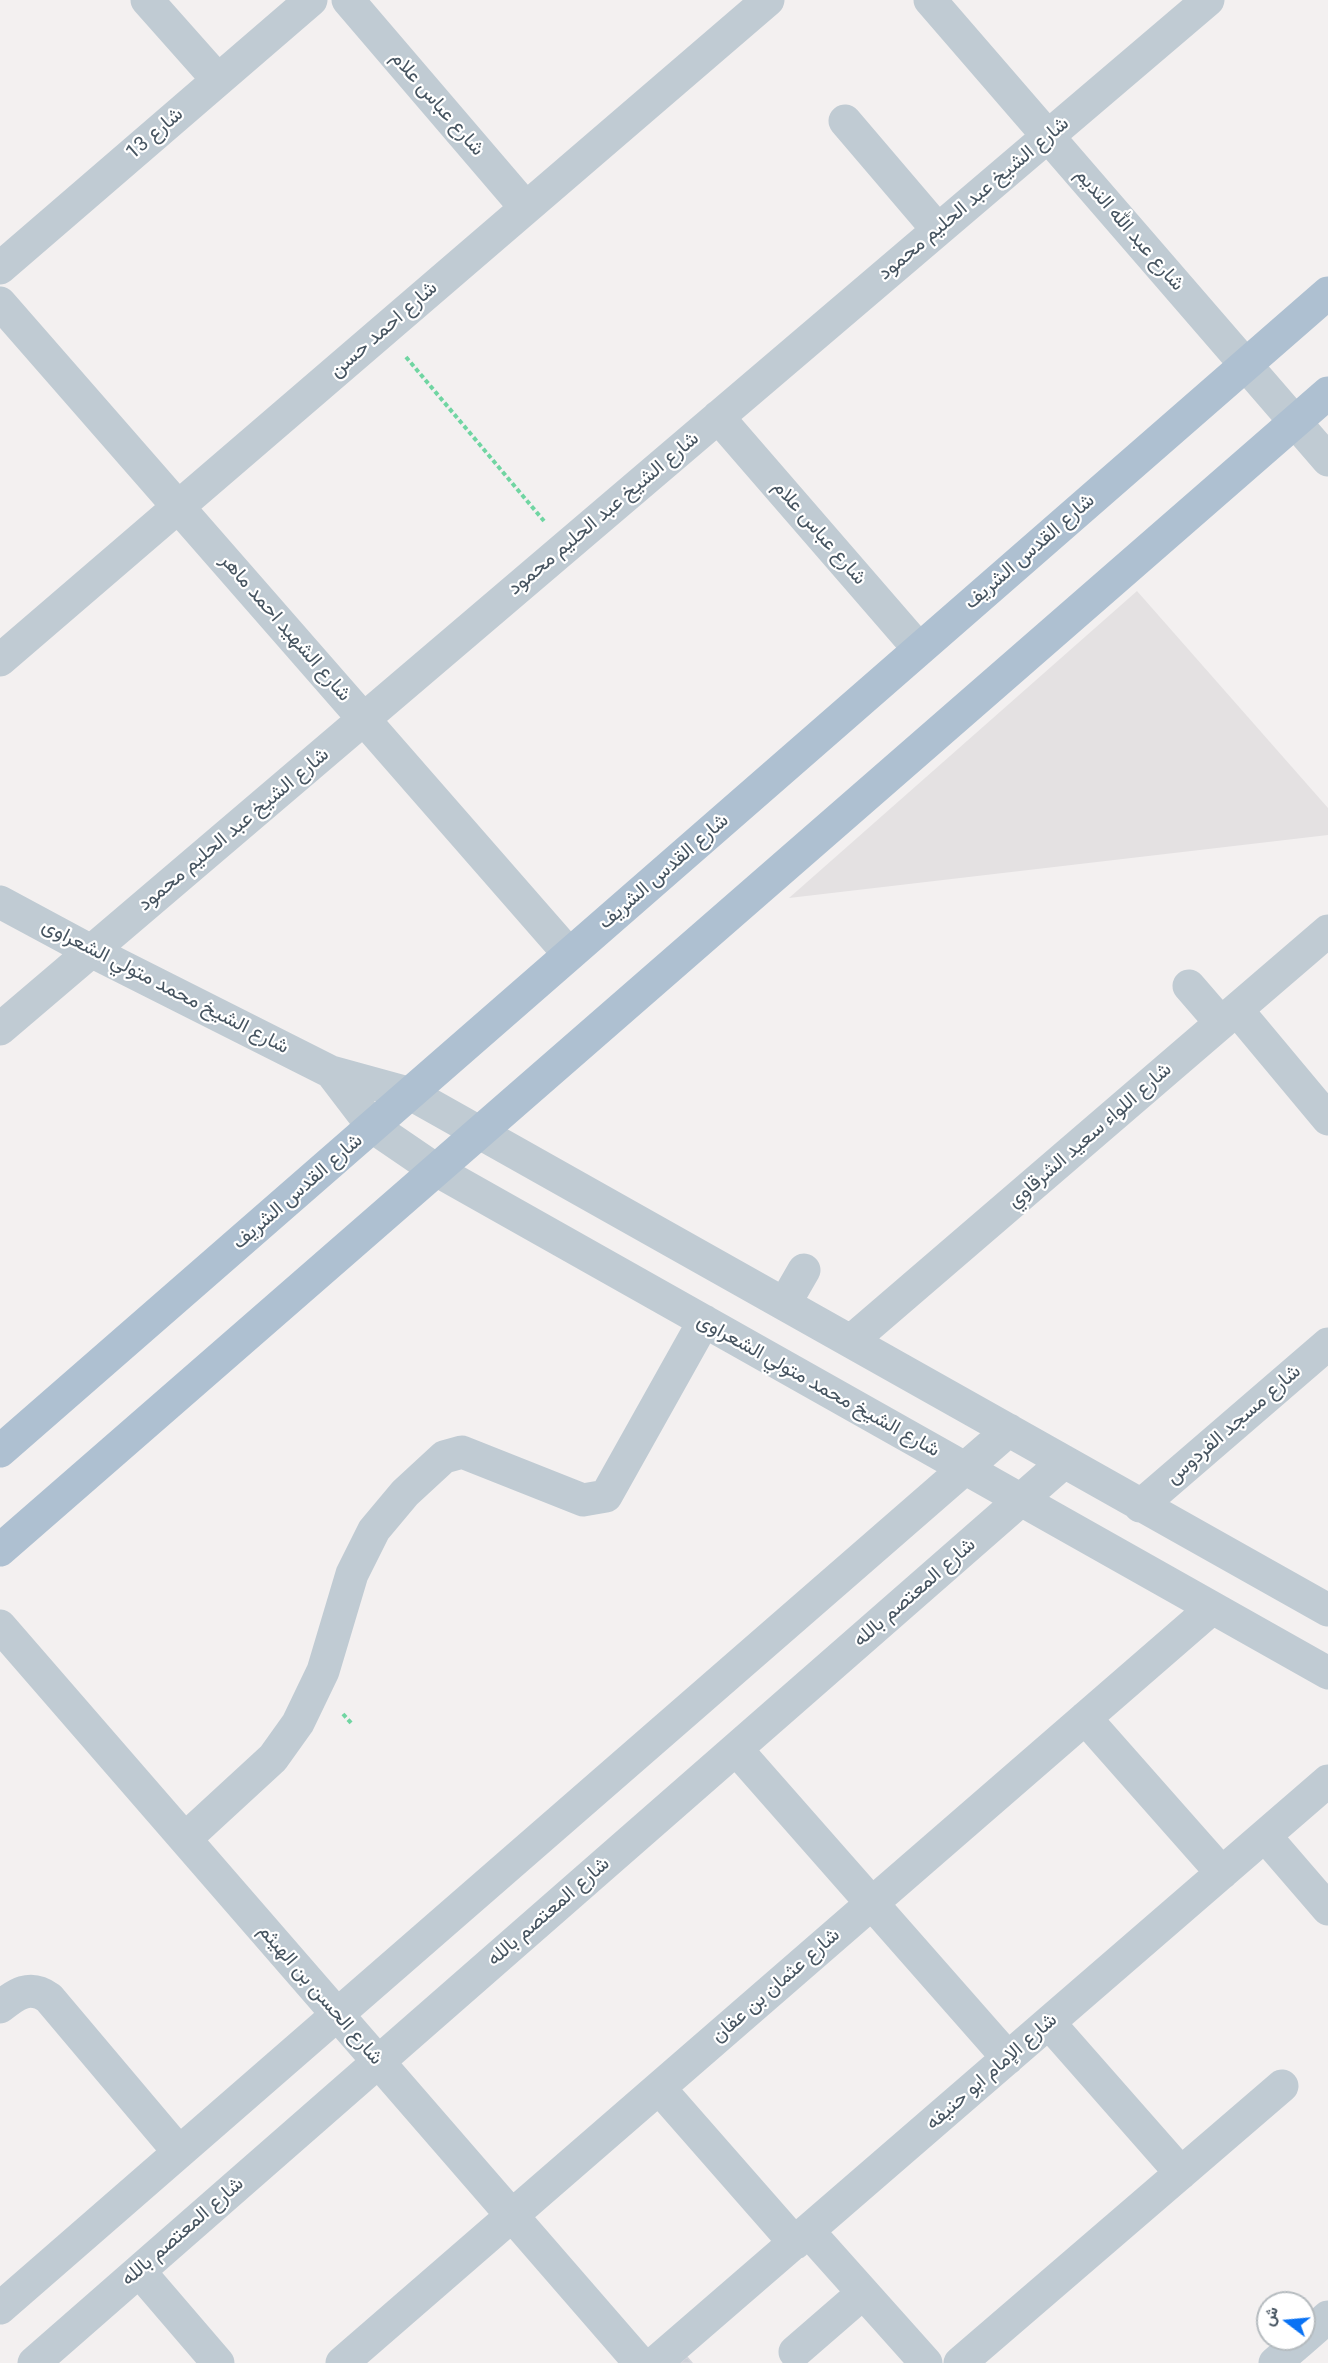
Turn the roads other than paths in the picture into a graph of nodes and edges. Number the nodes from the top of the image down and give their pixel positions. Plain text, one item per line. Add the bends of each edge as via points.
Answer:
1 (147, 0) edge
2 (311, 0) edge
3 (348, 0) edge
4 (768, 0) edge
5 (930, 0) edge
6 (1208, 0) edge
7 (218, 80) junction
8 (845, 121) dead end
9 (1048, 136) junction
10 (526, 208) junction
11 (938, 230) junction
12 (0, 268) edge
13 (1328, 293) edge
14 (0, 303) edge
15 (1246, 364) junction
16 (1328, 393) edge
17 (718, 417) junction
18 (1296, 422) junction
19 (1328, 460) edge
20 (178, 506) junction
21 (920, 649) junction
22 (0, 660) edge
23 (364, 719) junction
24 (0, 902) edge
25 (1328, 931) edge
26 (91, 951) junction
27 (569, 954) junction
28 (1189, 986) dead end
29 (1229, 1017) junction
30 (0, 1029) edge
31 (330, 1072) junction
32 (411, 1094) junction
33 (1328, 1119) edge
34 (373, 1127) junction
35 (480, 1132) junction
36 (436, 1170) junction
37 (804, 1270) dead end
38 (785, 1303) junction
39 (704, 1321) junction
40 (851, 1341) junction
41 (1328, 1344) edge
42 (1009, 1430) junction
43 (0, 1450) edge
44 (1064, 1462) junction
45 (964, 1468) junction
46 (1021, 1500) junction
47 (1140, 1506) junction
48 (0, 1550) edge
49 (1211, 1609) junction
50 (1328, 1610) edge
51 (0, 1626) edge
52 (1328, 1673) edge
53 (1085, 1718) junction
54 (736, 1749) junction
55 (1328, 1781) edge
56 (1265, 1836) junction
57 (185, 1839) junction
58 (1222, 1873) junction
59 (872, 1903) junction
60 (1328, 1909) edge
61 (0, 2007) edge
62 (337, 2014) junction
63 (1049, 2023) junction
64 (1008, 2058) junction
65 (378, 2062) junction
66 (1282, 2086) dead end
67 (659, 2088) junction
68 (179, 2152) junction
69 (1181, 2173) junction
70 (512, 2215) junction
71 (801, 2237) junction
72 (139, 2271) junction
73 (864, 2293) junction
74 (0, 2308) edge
75 (1328, 2317) edge
76 (1316, 2329) edge
77 (795, 2352) dead end
78 (34, 2363) edge
79 (218, 2363) edge
80 (342, 2363) edge
81 (640, 2363) edge
82 (655, 2363) edge
83 (926, 2363) edge
84 (960, 2363) edge

1 - 7 street
2 - 7 street, شارع 13
3 - 10 street, شارع عباس علام
4 - 10 street, شارع احمد حسن
5 - 9 street, شارع عبد الله النديم
6 - 9 street, شارع الشيخ عبد الحليم محمود
7 - 12 street, شارع 13
8 - 11 street
9 - 11 street, شارع الشيخ عبد الحليم محمود
9 - 15 street, شارع عبد الله النديم
10 - 20 street, شارع احمد حسن
11 - 17 street, شارع الشيخ عبد الحليم محمود
13 - 15 main road, شارع القدس الشريف
14 - 20 street, شارع الشهيد احمد ماهر
15 - 18 street, شارع عبد الله النديم
15 - 21 main road, شارع القدس الشريف
16 - 18 main road
17 - 21 street, شارع عباس علام
17 - 23 street, شارع الشيخ عبد الحليم محمود
18 - 19 street, شارع عبد الله النديم
18 - 35 main road
20 - 22 street, شارع احمد حسن
20 - 23 street, شارع الشهيد احمد ماهر
21 - 27 main road, شارع القدس الشريف
23 - 26 street, شارع الشيخ عبد الحليم محمود
23 - 27 street, شارع الشهيد احمد ماهر
24 - 26 street, شارع الشيخ محمد متولي الشعراوى
25 - 29 street, شارع اللواء سعيد الشرقاوي
26 - 30 street, شارع الشيخ عبد الحليم محمود
26 - 31 street, شارع الشيخ محمد متولي الشعراوى
27 - 32 main road, شارع القدس الشريف
28 - 29 street
29 - 33 street
29 - 40 street, شارع اللواء سعيد الشرقاوي
31 - 32 street, شارع الشيخ محمد متولي الشعراوى
31 - 34 street, شارع الشيخ محمد متولي الشعراوى
32 - 34 main road, شارع القدس الشريف
32 - 35 street, شارع الشيخ محمد متولي الشعراوى
34 - 36 street, شارع الشيخ محمد متولي الشعراوى
34 - 43 main road, شارع القدس الشريف
35 - 36 main road
35 - 38 street, شارع الشيخ محمد متولي الشعراوى
36 - 39 street, شارع الشيخ محمد متولي الشعراوى
36 - 48 main road
37 - 38 street
38 - 40 street, شارع الشيخ محمد متولي الشعراوى
39 - 45 street, شارع الشيخ محمد متولي الشعراوى
39 - 57 street via 606,1496 583,1500 462,1452 444,1457 405,1493 361,1552 323,1671 298,1723 273,1758
40 - 42 street, شارع الشيخ محمد متولي الشعراوى
41 - 47 street, شارع مسجد الفردوس
42 - 44 street, شارع الشيخ محمد متولي الشعراوى
42 - 45 street
44 - 46 street, شارع المعتصم بالله
44 - 47 street, شارع الشيخ محمد متولي الشعراوى
45 - 46 street, شارع الشيخ محمد متولي الشعراوى
45 - 62 street
46 - 49 street, شارع الشيخ محمد متولي الشعراوى
46 - 54 street, شارع المعتصم بالله
47 - 50 street, شارع الشيخ محمد متولي الشعراوى
49 - 52 street, شارع الشيخ محمد متولي الشعراوى
49 - 53 street, شارع عثمان بن عفان
51 - 57 street, شارع الحسن بن الهيثم
53 - 58 street
53 - 59 street, شارع عثمان بن عفان
54 - 59 street
54 - 65 street, شارع المعتصم بالله
55 - 56 street, شارع الإمام ابو حنيفه
56 - 58 street, شارع الإمام ابو حنيفه
56 - 60 street
57 - 62 street, شارع الحسن بن الهيثم
58 - 63 street, شارع الإمام ابو حنيفه
59 - 64 street
59 - 67 street, شارع عثمان بن عفان
61 - 68 street via 24,1992 42,1993 49,1998
62 - 65 street, شارع الحسن بن الهيثم
62 - 68 street
63 - 64 street, شارع الإمام ابو حنيفه
63 - 69 street
64 - 71 street, شارع الإمام ابو حنيفه
65 - 70 street, شارع الحسن بن الهيثم
65 - 72 street, شارع المعتصم بالله
66 - 69 street
67 - 70 street, شارع عثمان بن عفان
67 - 71 street
68 - 74 street
69 - 84 street
70 - 80 street, شارع عثمان بن عفان
70 - 81 street, شارع الحسن بن الهيثم
71 - 73 street
71 - 82 street, شارع الإمام ابو حنيفه
72 - 78 street, شارع المعتصم بالله
72 - 79 street
73 - 77 street
73 - 83 street
75 - 76 street

